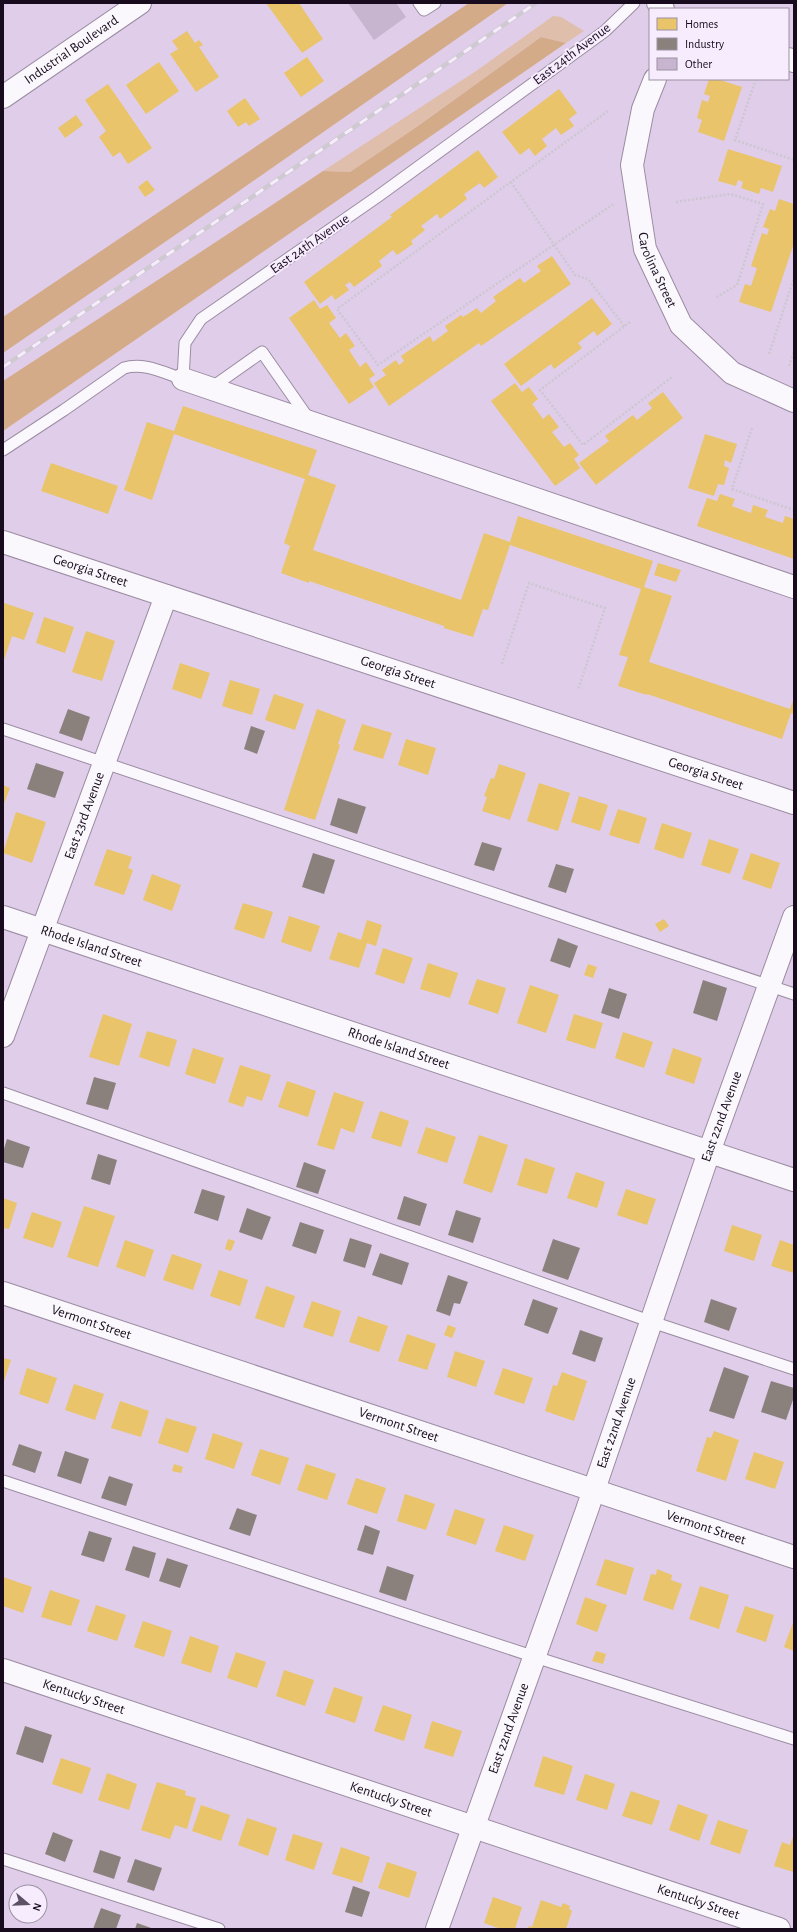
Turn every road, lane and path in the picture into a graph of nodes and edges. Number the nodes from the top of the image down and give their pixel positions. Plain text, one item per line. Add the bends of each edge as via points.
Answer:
1 (140, 3) edge
2 (419, 3) edge
3 (435, 3) edge
4 (634, 3) edge
5 (655, 80) edge
6 (756, 80) edge
7 (3, 97) edge
8 (608, 111) dead end
9 (794, 160) edge
10 (511, 182) junction
11 (617, 202) dead end
12 (676, 202) dead end
13 (554, 245) junction
14 (794, 278) edge
15 (715, 298) dead end
16 (630, 322) dead end
17 (625, 326) junction
18 (794, 351) edge
19 (769, 354) dead end
20 (789, 366) dead end
21 (672, 377) dead end
22 (183, 379) junction
23 (210, 388) junction
24 (794, 401) edge
25 (310, 421) junction
26 (752, 428) dead end
27 (3, 450) edge
28 (794, 510) edge
29 (3, 542) edge
30 (794, 586) edge
31 (166, 596) junction
32 (502, 664) dead end
33 (578, 690) dead end
34 (3, 729) edge
35 (104, 762) junction
36 (794, 803) edge
37 (3, 917) edge
38 (794, 917) edge
39 (43, 931) junction
40 (769, 986) junction
41 (794, 994) edge
42 (3, 1036) edge
43 (3, 1093) edge
44 (709, 1152) junction
45 (794, 1180) edge
46 (3, 1293) edge
47 (652, 1322) junction
48 (794, 1369) edge
49 (3, 1481) edge
50 (594, 1490) junction
51 (794, 1557) edge
52 (535, 1657) junction
53 (3, 1670) edge
54 (794, 1739) edge
55 (475, 1826) junction
56 (3, 1858) edge
57 (219, 1929) edge
58 (437, 1929) edge
59 (779, 1929) edge

1 - 7 street, Industrial Boulevard
2 - 3 lane via 424,10
4 - 22 lane, East 24th Avenue via 605,31 377,197 201,319 186,343
5 - 24 street, Carolina Street via 643,109 632,165 645,249 681,325 732,373
6 - 9 path via 735,140
8 - 10 path
10 - 13 path
10 - 13 path via 337,309 378,365
11 - 13 path
12 - 15 path via 730,194 763,204 737,285
13 - 17 path via 575,274 588,279
14 - 19 path
16 - 17 path
17 - 21 path via 540,390 583,445
18 - 20 path
22 - 23 street
22 - 27 lane via 147,367 134,365 124,368
23 - 25 street
23 - 25 lane via 262,352
25 - 30 street
26 - 28 path via 732,489
29 - 31 street, Georgia Street
31 - 35 street, East 23rd Avenue
31 - 36 street, Georgia Street
32 - 33 path via 529,583 605,608
34 - 35 lane
35 - 39 street, East 23rd Avenue
35 - 40 lane
37 - 39 street, Rhode Island Street
38 - 40 street, East 22nd Avenue
39 - 42 street, East 23rd Avenue
39 - 44 street, Rhode Island Street
40 - 41 lane
40 - 44 street, East 22nd Avenue
43 - 47 lane
44 - 45 street, Rhode Island Street
44 - 47 street, East 22nd Avenue
46 - 50 street, Vermont Street
47 - 48 lane
47 - 50 street, East 22nd Avenue
49 - 52 lane
50 - 51 street, Vermont Street
50 - 52 street, East 22nd Avenue
52 - 54 lane
52 - 55 street, East 22nd Avenue
53 - 55 street, Kentucky Street
55 - 58 street, East 22nd Avenue
55 - 59 street, Kentucky Street
56 - 57 lane

